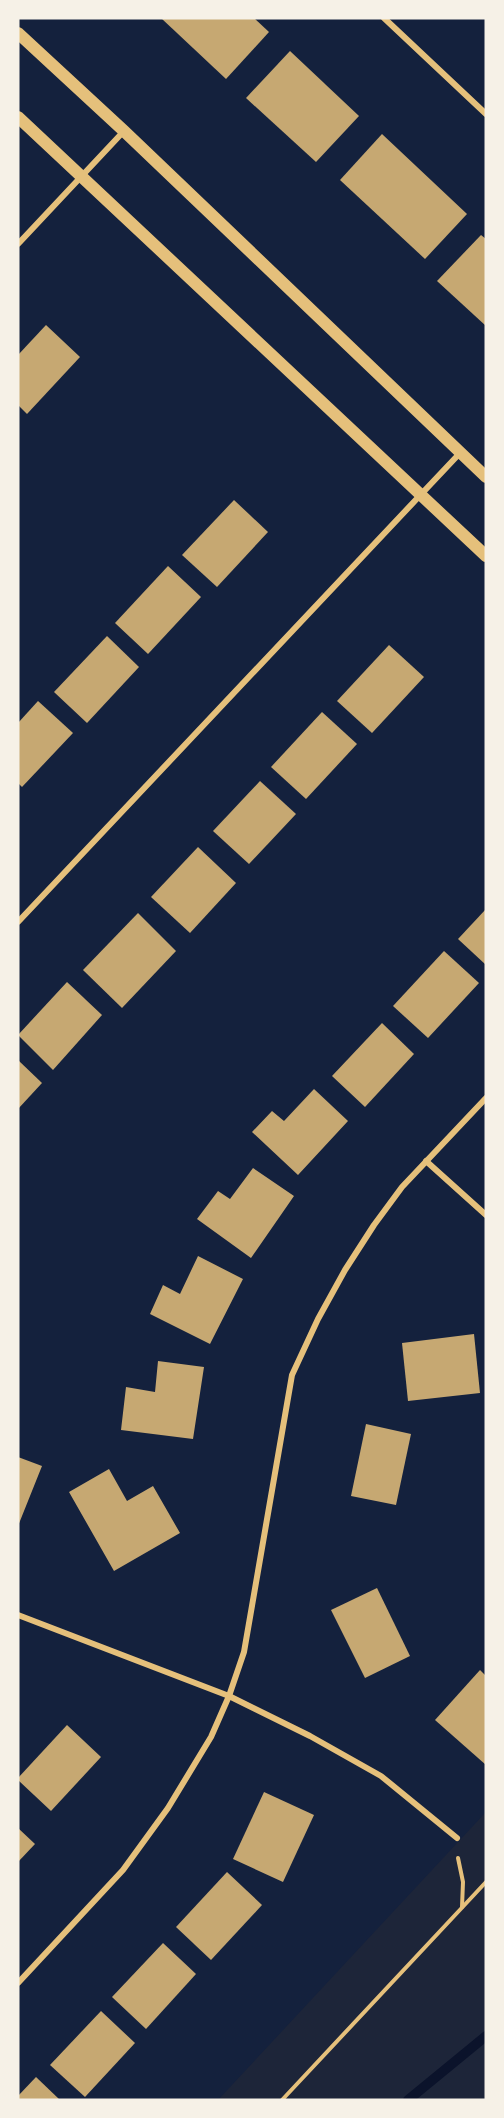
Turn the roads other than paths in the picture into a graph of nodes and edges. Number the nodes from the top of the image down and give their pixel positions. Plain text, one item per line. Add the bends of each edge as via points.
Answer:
1 (384, 18) edge
2 (18, 33) edge
3 (486, 114) edge
4 (18, 117) edge
5 (124, 131) junction
6 (80, 177) junction
7 (18, 244) edge
8 (461, 452) junction
9 (486, 477) edge
10 (420, 494) junction
11 (486, 556) edge
12 (18, 922) edge
13 (486, 1098) edge
14 (426, 1161) junction
15 (486, 1215) edge
16 (18, 1615) edge
17 (229, 1696) junction
18 (456, 1838) road end
19 (18, 1983) edge

1 - 3 street
2 - 5 main road
4 - 6 main road
5 - 6 street
5 - 8 main road
6 - 7 street
6 - 10 main road
8 - 9 main road
8 - 10 street
10 - 11 main road
10 - 12 street
13 - 14 street
14 - 15 street
14 - 17 street via 402,1187 345,1269 292,1375 244,1652
16 - 17 street
17 - 18 street via 381,1776
17 - 19 street via 211,1737 174,1798 123,1870

